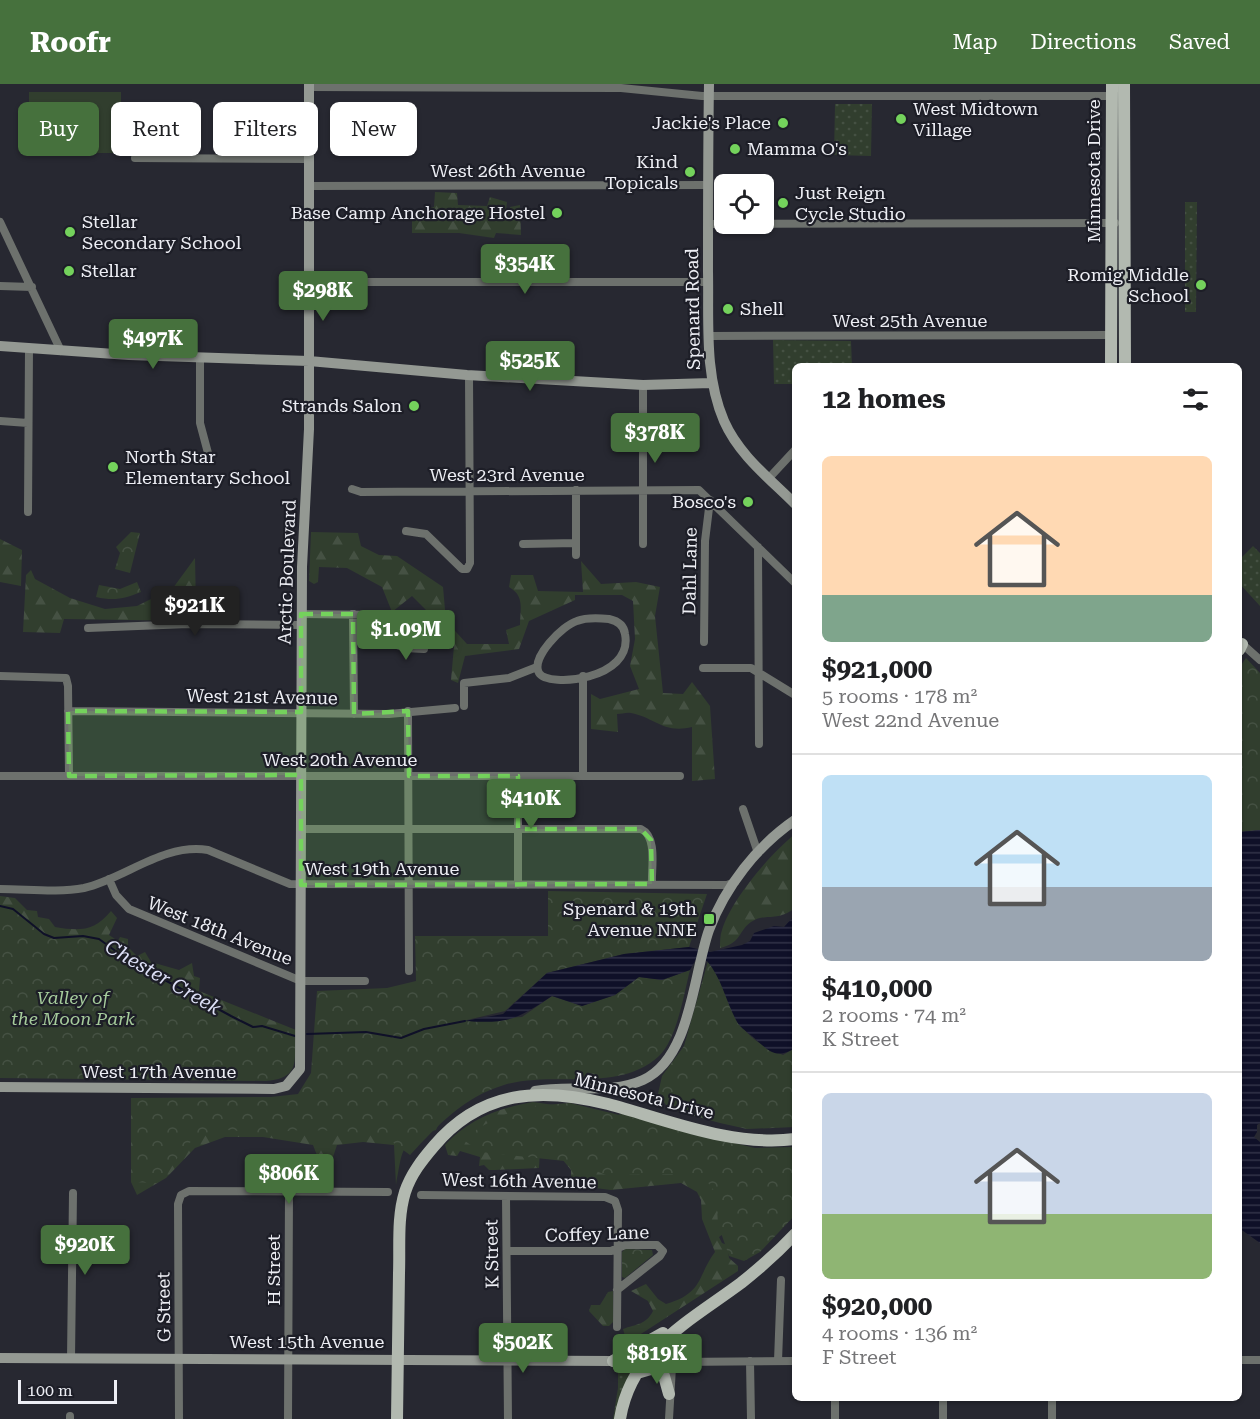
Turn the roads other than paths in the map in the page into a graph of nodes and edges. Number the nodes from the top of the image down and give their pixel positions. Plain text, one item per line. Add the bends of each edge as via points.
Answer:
1 (710, 84) edge
2 (1124, 84) edge
3 (309, 86) edge
4 (1113, 90) edge
5 (709, 96) junction
6 (135, 158) dead end
7 (308, 159) junction
8 (708, 185) junction
9 (308, 186) junction
10 (0, 222) edge
11 (1118, 223) junction
12 (708, 224) junction
13 (308, 282) junction
14 (708, 282) junction
15 (0, 286) edge
16 (32, 287) junction
17 (1112, 335) junction
18 (709, 336) junction
19 (0, 346) edge
20 (29, 348) junction
21 (61, 351) junction
22 (200, 357) junction
23 (309, 361) junction
24 (1112, 363) edge
25 (1125, 363) edge
26 (469, 375) junction
27 (711, 383) junction
28 (643, 385) junction
29 (0, 421) edge
30 (28, 423) junction
31 (208, 453) dead end
32 (792, 453) edge
33 (769, 478) junction
34 (352, 489) dead end
35 (642, 489) junction
36 (470, 490) junction
37 (576, 490) junction
38 (710, 500) junction
39 (792, 501) edge
40 (28, 512) dead end
41 (406, 531) dead end
42 (576, 543) junction
43 (643, 543) dead end
44 (523, 544) dead end
45 (758, 547) junction
46 (576, 555) dead end
47 (792, 580) edge
48 (301, 614) junction
49 (353, 614) junction
50 (301, 626) junction
51 (88, 628) dead end
52 (704, 642) dead end
53 (1242, 646) edge
54 (424, 649) dead end
55 (1260, 660) edge
56 (537, 666) junction
57 (703, 668) dead end
58 (758, 672) junction
59 (0, 676) edge
60 (583, 676) junction
61 (792, 692) edge
62 (464, 706) dead end
63 (455, 708) dead end
64 (68, 711) junction
65 (408, 711) junction
66 (301, 712) junction
67 (354, 714) junction
68 (759, 744) dead end
69 (301, 775) junction
70 (0, 776) edge
71 (69, 776) junction
72 (409, 776) junction
73 (518, 776) junction
74 (583, 776) junction
75 (680, 776) dead end
76 (743, 809) dead end
77 (792, 823) edge
78 (301, 829) junction
79 (409, 829) junction
80 (518, 829) junction
81 (758, 853) junction
82 (109, 879) junction
83 (735, 882) junction
84 (409, 884) junction
85 (652, 884) junction
86 (706, 884) junction
87 (301, 885) junction
88 (519, 885) junction
89 (0, 889) edge
90 (724, 899) junction
91 (409, 971) dead end
92 (301, 981) junction
93 (365, 981) dead end
94 (301, 1060) joint
95 (0, 1087) edge
96 (516, 1096) junction
97 (792, 1139) edge
98 (289, 1192) junction
99 (388, 1192) dead end
100 (73, 1193) dead end
101 (421, 1195) dead end
102 (506, 1197) junction
103 (792, 1237) edge
104 (618, 1248) junction
105 (507, 1251) junction
106 (781, 1280) dead end
107 (618, 1290) junction
108 (697, 1312) junction
109 (617, 1327) dead end
110 (0, 1358) edge
111 (289, 1358) junction
112 (71, 1359) junction
113 (180, 1359) junction
114 (398, 1359) junction
115 (508, 1360) junction
116 (1242, 1360) edge
117 (1260, 1360) edge
118 (613, 1361) joint
119 (750, 1361) junction
120 (778, 1361) junction
121 (792, 1361) edge
122 (675, 1362) junction
123 (653, 1367) junction
124 (637, 1373) junction
125 (669, 1394) junction
126 (835, 1401) edge
127 (943, 1401) edge
128 (1052, 1401) edge
129 (179, 1419) edge
130 (288, 1419) edge
131 (397, 1419) edge
132 (508, 1419) edge
133 (620, 1419) edge
134 (669, 1419) edge
135 (751, 1419) edge
136 (835, 1419) edge
137 (943, 1419) edge
138 (1052, 1419) edge

1 - 5 main road, Spenard Road
2 - 11 main road, Minnesota Drive
3 - 5 street via 621,88
3 - 7 main road, Arctic Boulevard
4 - 5 street
4 - 11 main road, Minnesota Drive
5 - 8 main road, Spenard Road
6 - 7 street
7 - 9 main road, Arctic Boulevard
8 - 9 street, West 26th Avenue
8 - 12 main road, Spenard Road
9 - 13 main road, Arctic Boulevard
10 - 16 street
11 - 12 street
11 - 17 main road, Minnesota Drive
11 - 25 main road, Minnesota Drive
12 - 14 main road, Spenard Road
13 - 14 street
13 - 23 main road, Arctic Boulevard
14 - 18 main road, Spenard Road
15 - 16 street
16 - 21 street
17 - 18 street, West 25th Avenue
17 - 24 main road, Minnesota Drive
18 - 27 main road, Spenard Road
19 - 20 main road
20 - 21 main road
20 - 30 street
21 - 22 main road
22 - 23 main road
22 - 31 street via 200,423
23 - 26 main road
23 - 48 main road, Arctic Boulevard
26 - 28 main road
26 - 36 street
27 - 28 main road
27 - 33 main road, Spenard Road via 732,435
28 - 35 street
29 - 30 street
30 - 40 street
32 - 33 street
33 - 39 main road, Spenard Road
34 - 36 street, West 23rd Avenue
35 - 37 street, West 23rd Avenue
35 - 38 street, West 23rd Avenue via 699,490
35 - 43 street
36 - 37 street, West 23rd Avenue
36 - 41 street via 467,568 462,569 426,534
37 - 42 street
38 - 45 street
38 - 52 street, Dahl Lane via 705,541
42 - 44 street
42 - 46 street
45 - 47 street
45 - 58 street
48 - 49 street
48 - 50 main road, Arctic Boulevard
49 - 54 street via 392,617 397,645
49 - 67 street
50 - 51 street via 188,624
50 - 66 main road, Arctic Boulevard
53 - 55 street
56 - 60 street via 549,680
56 - 60 street via 542,654 567,625 586,619 617,622 625,633 623,656 609,669
56 - 62 street via 509,678 464,683
57 - 58 street via 751,668
58 - 61 street
58 - 68 street
59 - 64 street via 66,678
60 - 74 street
63 - 65 street, West 21st Avenue
64 - 66 street, West 21st Avenue
64 - 71 street
65 - 67 street, West 21st Avenue
65 - 72 street
66 - 67 street, West 21st Avenue
66 - 69 main road, Arctic Boulevard
69 - 71 street, West 20th Avenue
69 - 72 street, West 20th Avenue
69 - 78 main road, Arctic Boulevard
70 - 71 street, West 20th Avenue
72 - 73 street, West 20th Avenue
72 - 79 street
73 - 74 street, West 20th Avenue
73 - 80 street
74 - 75 street, West 20th Avenue
76 - 81 street
77 - 81 main road
78 - 79 street
78 - 87 main road, Arctic Boulevard
79 - 80 street
79 - 84 street
80 - 85 street via 641,829 651,840
80 - 88 street
81 - 83 main road
82 - 87 street, West 19th Avenue via 174,851 196,848
82 - 89 street, West 19th Avenue via 75,889
82 - 92 street, West 18th Avenue via 116,895 129,909
83 - 86 street, West 19th Avenue
83 - 90 main road
84 - 87 street, West 19th Avenue
84 - 88 street, West 19th Avenue
84 - 91 street
85 - 86 street, West 19th Avenue
85 - 88 street, West 19th Avenue
86 - 90 street via 720,890
87 - 92 main road, Arctic Boulevard
90 - 96 main road via 709,931 676,1045 667,1062 642,1080 624,1086 561,1088
92 - 93 street
92 - 94 main road, Arctic Boulevard
94 - 95 main road, West 17th Avenue via 296,1076 286,1086 274,1089
96 - 97 main road, Minnesota Drive via 577,1096 719,1134
96 - 114 main road, Minnesota Drive via 479,1109 454,1125 410,1177 401,1216
98 - 99 street
98 - 111 street, H Street
98 - 113 street, G Street via 189,1191 181,1195
100 - 112 street
101 - 102 street, West 16th Avenue
102 - 104 street, West 16th Avenue via 605,1197 615,1201
102 - 105 street, K Street
103 - 108 main road via 741,1283
104 - 105 street, Coffey Lane
104 - 107 street
104 - 107 street, Coffey Lane via 657,1245 663,1251
105 - 115 street, K Street
106 - 120 street
107 - 109 street
108 - 118 main road
108 - 124 main road via 657,1346
110 - 112 main road, West 15th Avenue
111 - 113 main road, West 15th Avenue
111 - 114 main road, West 15th Avenue
111 - 130 street, H Street
112 - 113 main road, West 15th Avenue
113 - 129 street, G Street
114 - 115 main road, West 15th Avenue
114 - 131 main road, Minnesota Drive
115 - 118 main road, West 15th Avenue
115 - 132 street, K Street
116 - 117 street
119 - 120 street
119 - 122 street
119 - 135 street
120 - 121 street
122 - 123 main road
122 - 125 street
123 - 124 main road
123 - 125 main road via 663,1373
124 - 133 main road
125 - 134 street
126 - 136 street
127 - 137 street
128 - 138 street

